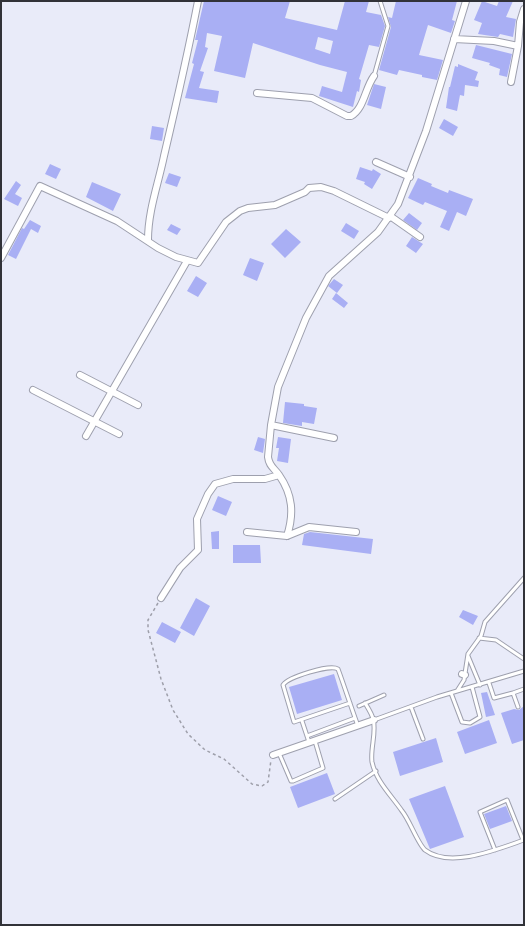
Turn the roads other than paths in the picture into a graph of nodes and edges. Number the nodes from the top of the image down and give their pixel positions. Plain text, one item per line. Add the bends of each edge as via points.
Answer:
1 (198, 1) edge
2 (380, 1) edge
3 (466, 1) edge
4 (524, 9) edge
5 (454, 39) junction
6 (518, 46) junction
7 (374, 76) joint
8 (511, 82) dead end
9 (258, 93) dead end
10 (376, 162) dead end
11 (410, 177) junction
12 (390, 217) junction
13 (420, 236) dead end
14 (148, 240) junction
15 (1, 258) edge
16 (187, 261) junction
17 (80, 375) dead end
18 (33, 390) dead end
19 (112, 392) junction
20 (138, 405) dead end
21 (94, 422) junction
22 (271, 425) junction
23 (119, 434) dead end
24 (86, 436) dead end
25 (334, 438) dead end
26 (279, 474) junction
27 (247, 532) dead end
28 (356, 532) dead end
29 (287, 536) junction
30 (524, 578) edge
31 (161, 598) road end
32 (479, 638) junction
33 (468, 654) junction
34 (524, 659) edge
35 (524, 671) edge
36 (488, 683) junction
37 (480, 685) junction
38 (472, 687) junction
39 (524, 689) edge
40 (457, 691) junction
41 (451, 693) junction
42 (513, 693) junction
43 (384, 695) dead end
44 (350, 703) junction
45 (365, 703) junction
46 (359, 706) dead end
47 (411, 707) junction
48 (518, 707) dead end
49 (355, 718) junction
50 (302, 720) junction
51 (374, 720) junction
52 (358, 726) junction
53 (307, 736) junction
54 (423, 739) dead end
55 (312, 741) junction
56 (276, 754) joint
57 (376, 771) junction
58 (335, 799) dead end
59 (523, 840) edge
60 (495, 850) junction

1 - 14 street via 188,56 151,205
2 - 7 lane via 388,26
3 - 5 street
4 - 6 street
5 - 6 street via 494,41
5 - 11 street
6 - 8 street
7 - 9 street via 357,111 351,116 312,98
10 - 11 street
11 - 12 street
12 - 13 street
12 - 16 street via 334,191 321,187 309,188 275,205 240,211 226,222 198,263
12 - 22 street via 378,232 329,276 315,298 278,387
14 - 15 street via 117,221 40,186
14 - 16 street via 158,248
16 - 19 street
17 - 19 street
18 - 21 street
19 - 20 street
19 - 21 street
21 - 23 street
21 - 24 street
22 - 25 street
22 - 26 street via 269,465
26 - 29 street via 291,503 292,522
26 - 31 street via 264,479 233,479 215,484 197,519 198,550 180,568
27 - 29 street
28 - 29 street via 309,527
30 - 32 lane via 485,622
32 - 33 lane
32 - 34 lane via 496,640
33 - 37 lane
33 - 40 lane via 462,686
35 - 36 lane
36 - 37 lane
36 - 42 lane via 494,698
37 - 38 lane
38 - 40 lane
38 - 41 lane via 480,717 470,723 462,722
39 - 42 lane
40 - 41 lane
41 - 47 lane
42 - 48 lane
43 - 45 lane
44 - 49 lane
44 - 50 lane
44 - 50 lane via 335,667 292,678 284,682 283,688 292,720
45 - 46 lane
45 - 51 lane
47 - 51 lane
47 - 54 lane
49 - 52 lane
49 - 53 lane
50 - 53 lane
51 - 52 street
51 - 57 lane via 372,762
52 - 55 street
53 - 55 lane
55 - 56 street
55 - 56 lane via 323,768 293,781
57 - 58 lane
57 - 60 lane via 382,786 406,817 424,849 443,858
59 - 60 lane
59 - 60 lane via 507,800 480,812

